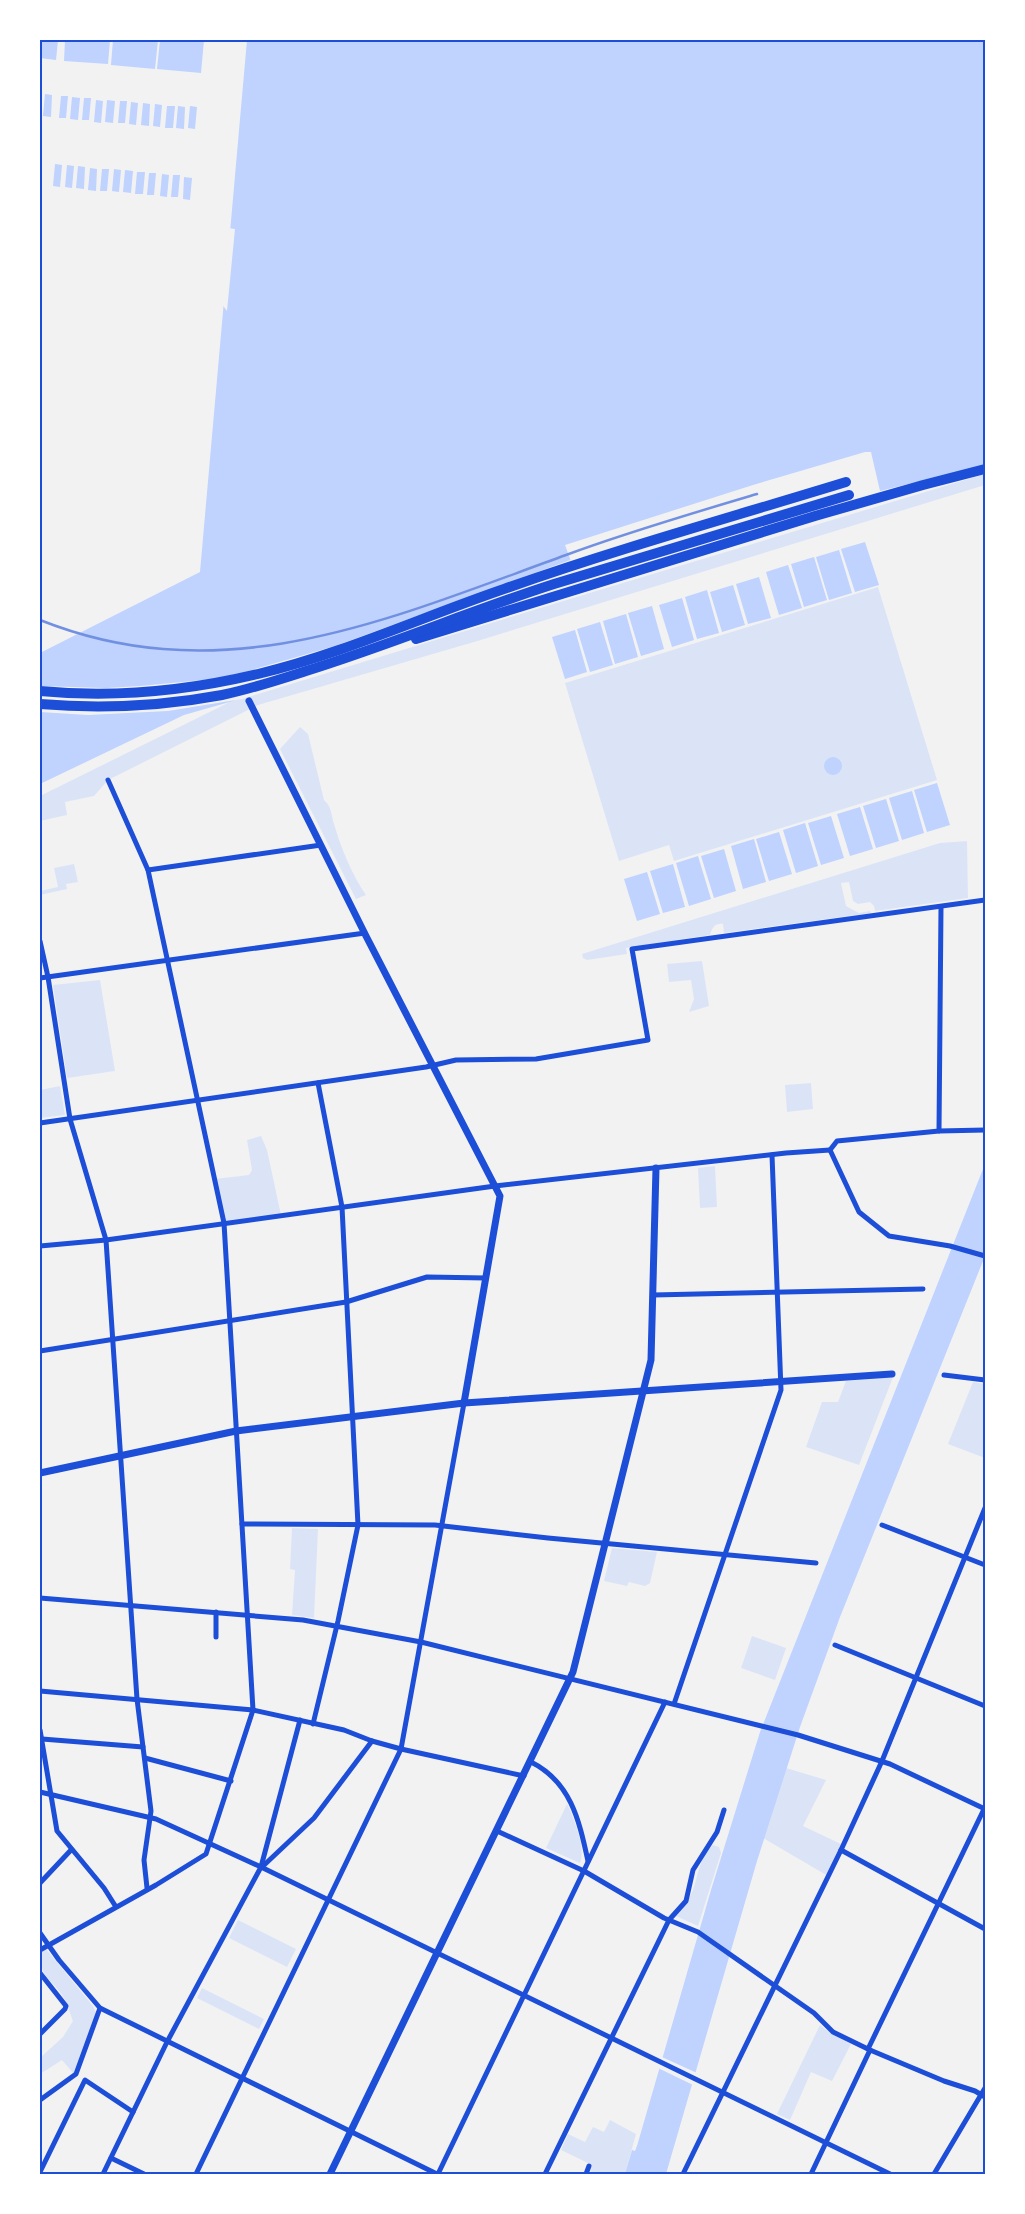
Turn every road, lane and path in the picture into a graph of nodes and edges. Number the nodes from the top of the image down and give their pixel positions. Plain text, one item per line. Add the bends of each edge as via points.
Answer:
1 (985, 470) edge
2 (846, 482) dead end
3 (849, 495) dead end
4 (354, 656) junction
5 (40, 692) edge
6 (249, 701) dead end
7 (40, 704) edge
8 (108, 780) dead end
9 (321, 844) junction
10 (148, 870) junction
11 (985, 900) edge
12 (941, 906) junction
13 (365, 933) junction
14 (40, 941) edge
15 (168, 961) junction
16 (48, 977) junction
17 (40, 978) edge
18 (434, 1066) junction
19 (318, 1083) junction
20 (198, 1101) junction
21 (70, 1119) junction
22 (40, 1123) edge
23 (985, 1130) edge
24 (939, 1131) junction
25 (830, 1150) junction
26 (772, 1155) junction
27 (656, 1168) junction
28 (495, 1186) junction
29 (342, 1207) junction
30 (224, 1223) junction
31 (106, 1240) junction
32 (40, 1246) edge
33 (985, 1256) edge
34 (486, 1278) junction
35 (923, 1289) dead end
36 (778, 1292) junction
37 (653, 1295) junction
38 (346, 1302) junction
39 (230, 1321) junction
40 (114, 1339) junction
41 (40, 1351) edge
42 (892, 1374) dead end
43 (944, 1375) dead end
44 (782, 1380) junction
45 (985, 1380) edge
46 (642, 1390) junction
47 (464, 1403) junction
48 (351, 1416) junction
49 (236, 1431) junction
50 (120, 1456) junction
51 (40, 1473) edge
52 (985, 1508) edge
53 (242, 1524) junction
54 (358, 1525) junction
55 (882, 1525) dead end
56 (442, 1526) junction
57 (605, 1544) junction
58 (725, 1555) junction
59 (966, 1558) junction
60 (816, 1564) dead end
61 (985, 1565) edge
62 (40, 1598) edge
63 (131, 1605) junction
64 (216, 1612) junction
65 (248, 1614) junction
66 (337, 1626) junction
67 (216, 1637) dead end
68 (421, 1642) junction
69 (835, 1645) dead end
70 (917, 1678) junction
71 (571, 1679) junction
72 (40, 1691) edge
73 (137, 1699) junction
74 (665, 1702) junction
75 (674, 1704) junction
76 (985, 1706) edge
77 (253, 1710) junction
78 (300, 1720) junction
79 (313, 1724) junction
80 (40, 1730) edge
81 (42, 1739) junction
82 (372, 1741) junction
83 (143, 1747) junction
84 (401, 1749) junction
85 (144, 1758) junction
86 (882, 1761) junction
87 (531, 1762) junction
88 (524, 1776) junction
89 (231, 1781) junction
90 (40, 1792) edge
91 (51, 1795) junction
92 (985, 1808) edge
93 (724, 1810) dead end
94 (154, 1818) junction
95 (497, 1831) junction
96 (210, 1845) junction
97 (71, 1850) junction
98 (841, 1850) junction
99 (589, 1862) junction
100 (261, 1867) junction
101 (584, 1871) junction
102 (40, 1883) edge
103 (148, 1888) junction
104 (328, 1899) junction
105 (939, 1903) junction
106 (116, 1907) junction
107 (669, 1920) junction
108 (985, 1929) edge
109 (40, 1933) edge
110 (44, 1947) edge
111 (437, 1953) junction
112 (40, 1973) edge
113 (774, 1984) junction
114 (524, 1995) junction
115 (100, 2008) junction
116 (40, 2034) edge
117 (611, 2038) junction
118 (167, 2042) junction
119 (869, 2050) junction
120 (76, 2074) junction
121 (242, 2078) junction
122 (85, 2080) junction
123 (985, 2088) edge
124 (722, 2092) junction
125 (983, 2096) edge
126 (40, 2100) edge
127 (133, 2112) junction
128 (351, 2132) junction
129 (826, 2143) junction
130 (111, 2158) junction
131 (589, 2166) dead end
132 (40, 2172) edge
133 (103, 2174) edge
134 (144, 2174) edge
135 (196, 2174) edge
136 (330, 2174) edge
137 (438, 2174) edge
138 (545, 2174) edge
139 (586, 2174) edge
140 (683, 2174) edge
141 (811, 2174) edge
142 (890, 2174) edge
143 (934, 2174) edge

1 - 4 highway via 923,484
2 - 5 highway via 504,588 353,644 259,674 148,691
3 - 4 highway via 508,599
4 - 7 highway via 260,686 187,700 111,706
6 - 9 street
8 - 10 street
9 - 10 street
9 - 13 street
10 - 15 street
11 - 12 street
12 - 18 street via 632,949 648,1040 536,1059 456,1060
12 - 24 street
13 - 15 street
13 - 18 street
14 - 16 street
15 - 16 street
15 - 20 street
16 - 17 street
16 - 21 street
18 - 19 street
18 - 28 street
19 - 20 street
19 - 29 street
20 - 21 street
20 - 30 street
21 - 22 street
21 - 31 street
23 - 24 street
24 - 25 street via 837,1141
25 - 26 street
25 - 33 street via 861,1215 889,1236 950,1246
26 - 27 street
26 - 36 street
27 - 28 street
27 - 37 street
28 - 29 street
28 - 34 street via 500,1206
29 - 30 street
29 - 38 street
30 - 31 street
30 - 39 street
31 - 32 street
31 - 40 street
34 - 38 street via 427,1277
34 - 47 street
35 - 36 street
36 - 37 street
36 - 44 street
37 - 46 street via 651,1360
38 - 39 street
38 - 48 street
39 - 40 street
39 - 49 street
40 - 41 street
40 - 50 street
42 - 44 street
43 - 45 street
44 - 46 street
44 - 58 street
46 - 47 street
46 - 57 street
47 - 48 street
47 - 56 street
48 - 49 street
48 - 54 street
49 - 50 street
49 - 53 street
50 - 51 street
50 - 63 street
52 - 59 street
53 - 54 street
53 - 65 street
54 - 56 street
54 - 66 street
55 - 59 street
56 - 57 street
56 - 68 street
57 - 58 street
57 - 71 street
58 - 60 street
58 - 75 street
59 - 61 street
59 - 70 street
62 - 63 street
63 - 64 street
63 - 73 street
64 - 65 street
64 - 67 street
65 - 66 street
65 - 77 street
66 - 68 street
66 - 79 street
68 - 71 street
68 - 84 street
69 - 70 street
70 - 76 street
70 - 86 street
71 - 74 street
71 - 87 street
72 - 73 street
73 - 77 street
73 - 83 street
74 - 75 street
74 - 99 street
75 - 86 street via 798,1735
77 - 78 street
77 - 89 street
78 - 79 street
78 - 100 street
79 - 82 street via 344,1730
80 - 81 street
81 - 83 street
81 - 91 street
82 - 84 street
82 - 100 street via 314,1818
83 - 85 street
84 - 88 street
84 - 104 street
85 - 89 street
85 - 94 street
86 - 92 street
86 - 98 street
87 - 88 street
87 - 99 street via 548,1772 571,1800
88 - 95 street
89 - 96 street
90 - 91 street
91 - 94 street
91 - 97 street via 58,1831
92 - 105 street
93 - 107 street via 717,1832 693,1870 686,1901
94 - 96 street
94 - 103 street via 144,1860
95 - 101 street
95 - 111 street
96 - 100 street
96 - 103 street via 206,1854
97 - 102 street
97 - 106 street
98 - 105 street
98 - 113 street
99 - 101 street
100 - 104 street
100 - 118 street
101 - 107 street
101 - 114 street
103 - 106 street
104 - 111 street
104 - 121 street
105 - 108 street
105 - 119 street
106 - 110 street
107 - 113 street via 698,1932
107 - 117 street
109 - 110 street
110 - 115 street
111 - 114 street
111 - 128 street
112 - 116 street via 66,2006
113 - 119 street via 814,2013 833,2032
113 - 124 street
114 - 117 street
114 - 137 street
115 - 118 street
115 - 120 street
117 - 124 street
117 - 138 street
118 - 121 street
118 - 127 street
119 - 125 street
119 - 129 street
120 - 122 street
120 - 126 street
121 - 128 street
121 - 135 street
122 - 127 street
122 - 132 street
123 - 125 street
124 - 129 street
124 - 140 street
125 - 143 street
127 - 130 street
128 - 136 street
128 - 137 street
129 - 141 street
129 - 142 street
130 - 133 street
130 - 134 street
131 - 139 street

